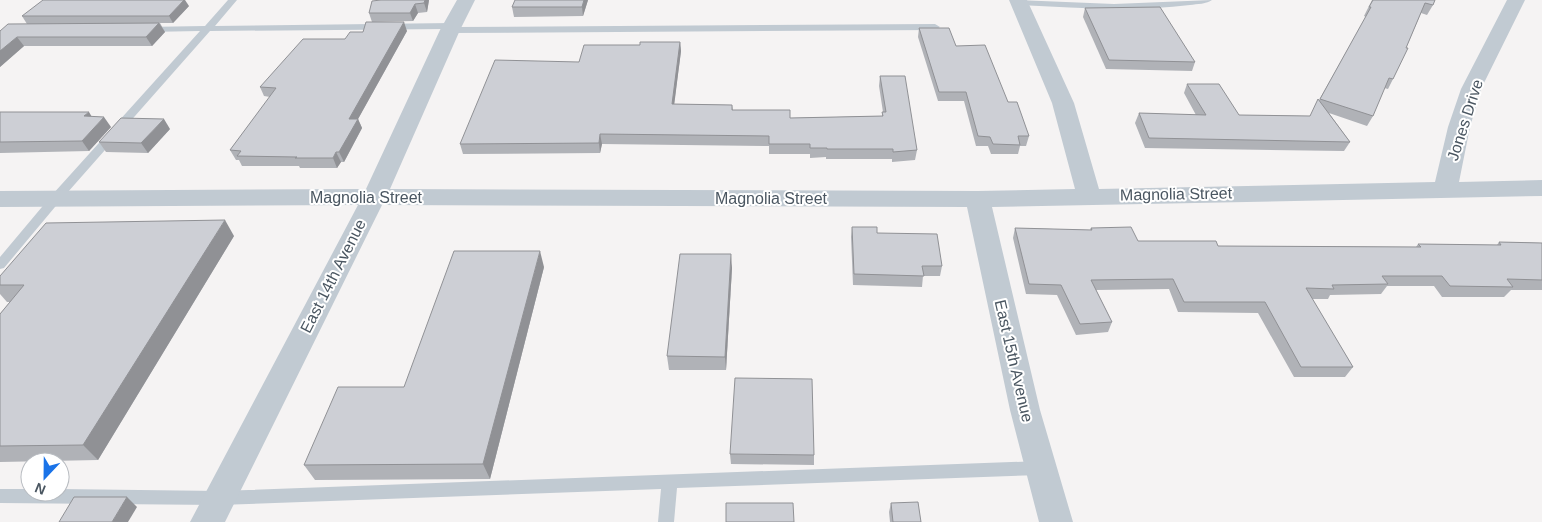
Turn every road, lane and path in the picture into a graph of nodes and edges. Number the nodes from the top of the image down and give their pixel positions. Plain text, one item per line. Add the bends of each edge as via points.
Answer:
1 (233, 0) edge
2 (466, 0) edge
3 (1208, 0) edge
4 (1516, 0) edge
5 (1019, 1) edge
6 (935, 27) edge
7 (207, 28) junction
8 (451, 28) junction
9 (138, 29) edge
10 (1542, 188) edge
11 (1444, 189) junction
12 (1089, 196) junction
13 (374, 197) junction
14 (56, 198) junction
15 (978, 198) junction
16 (0, 199) edge
17 (0, 265) edge
18 (1040, 468) junction
19 (670, 482) junction
20 (0, 496) edge
21 (219, 498) junction
22 (207, 522) edge
23 (666, 522) edge
24 (1056, 522) edge

1 - 7 lane
2 - 8 street, East 14th Avenue
3 - 5 lane via 1106,7
4 - 11 street, Jones Drive via 1471,89
5 - 12 street via 1062,103
6 - 8 lane
7 - 8 lane
7 - 9 lane
7 - 14 lane
8 - 13 street, East 14th Avenue
10 - 11 street, Magnolia Street
11 - 12 street, Magnolia Street
12 - 15 street, Magnolia Street
13 - 14 street, Magnolia Street
13 - 15 street, Magnolia Street
13 - 21 street, East 14th Avenue
14 - 16 street, Magnolia Street
14 - 17 lane
15 - 18 street, East 15th Avenue
18 - 19 lane
18 - 24 street, East 15th Avenue
19 - 21 lane
19 - 23 lane
20 - 21 lane
21 - 22 street, East 14th Avenue

